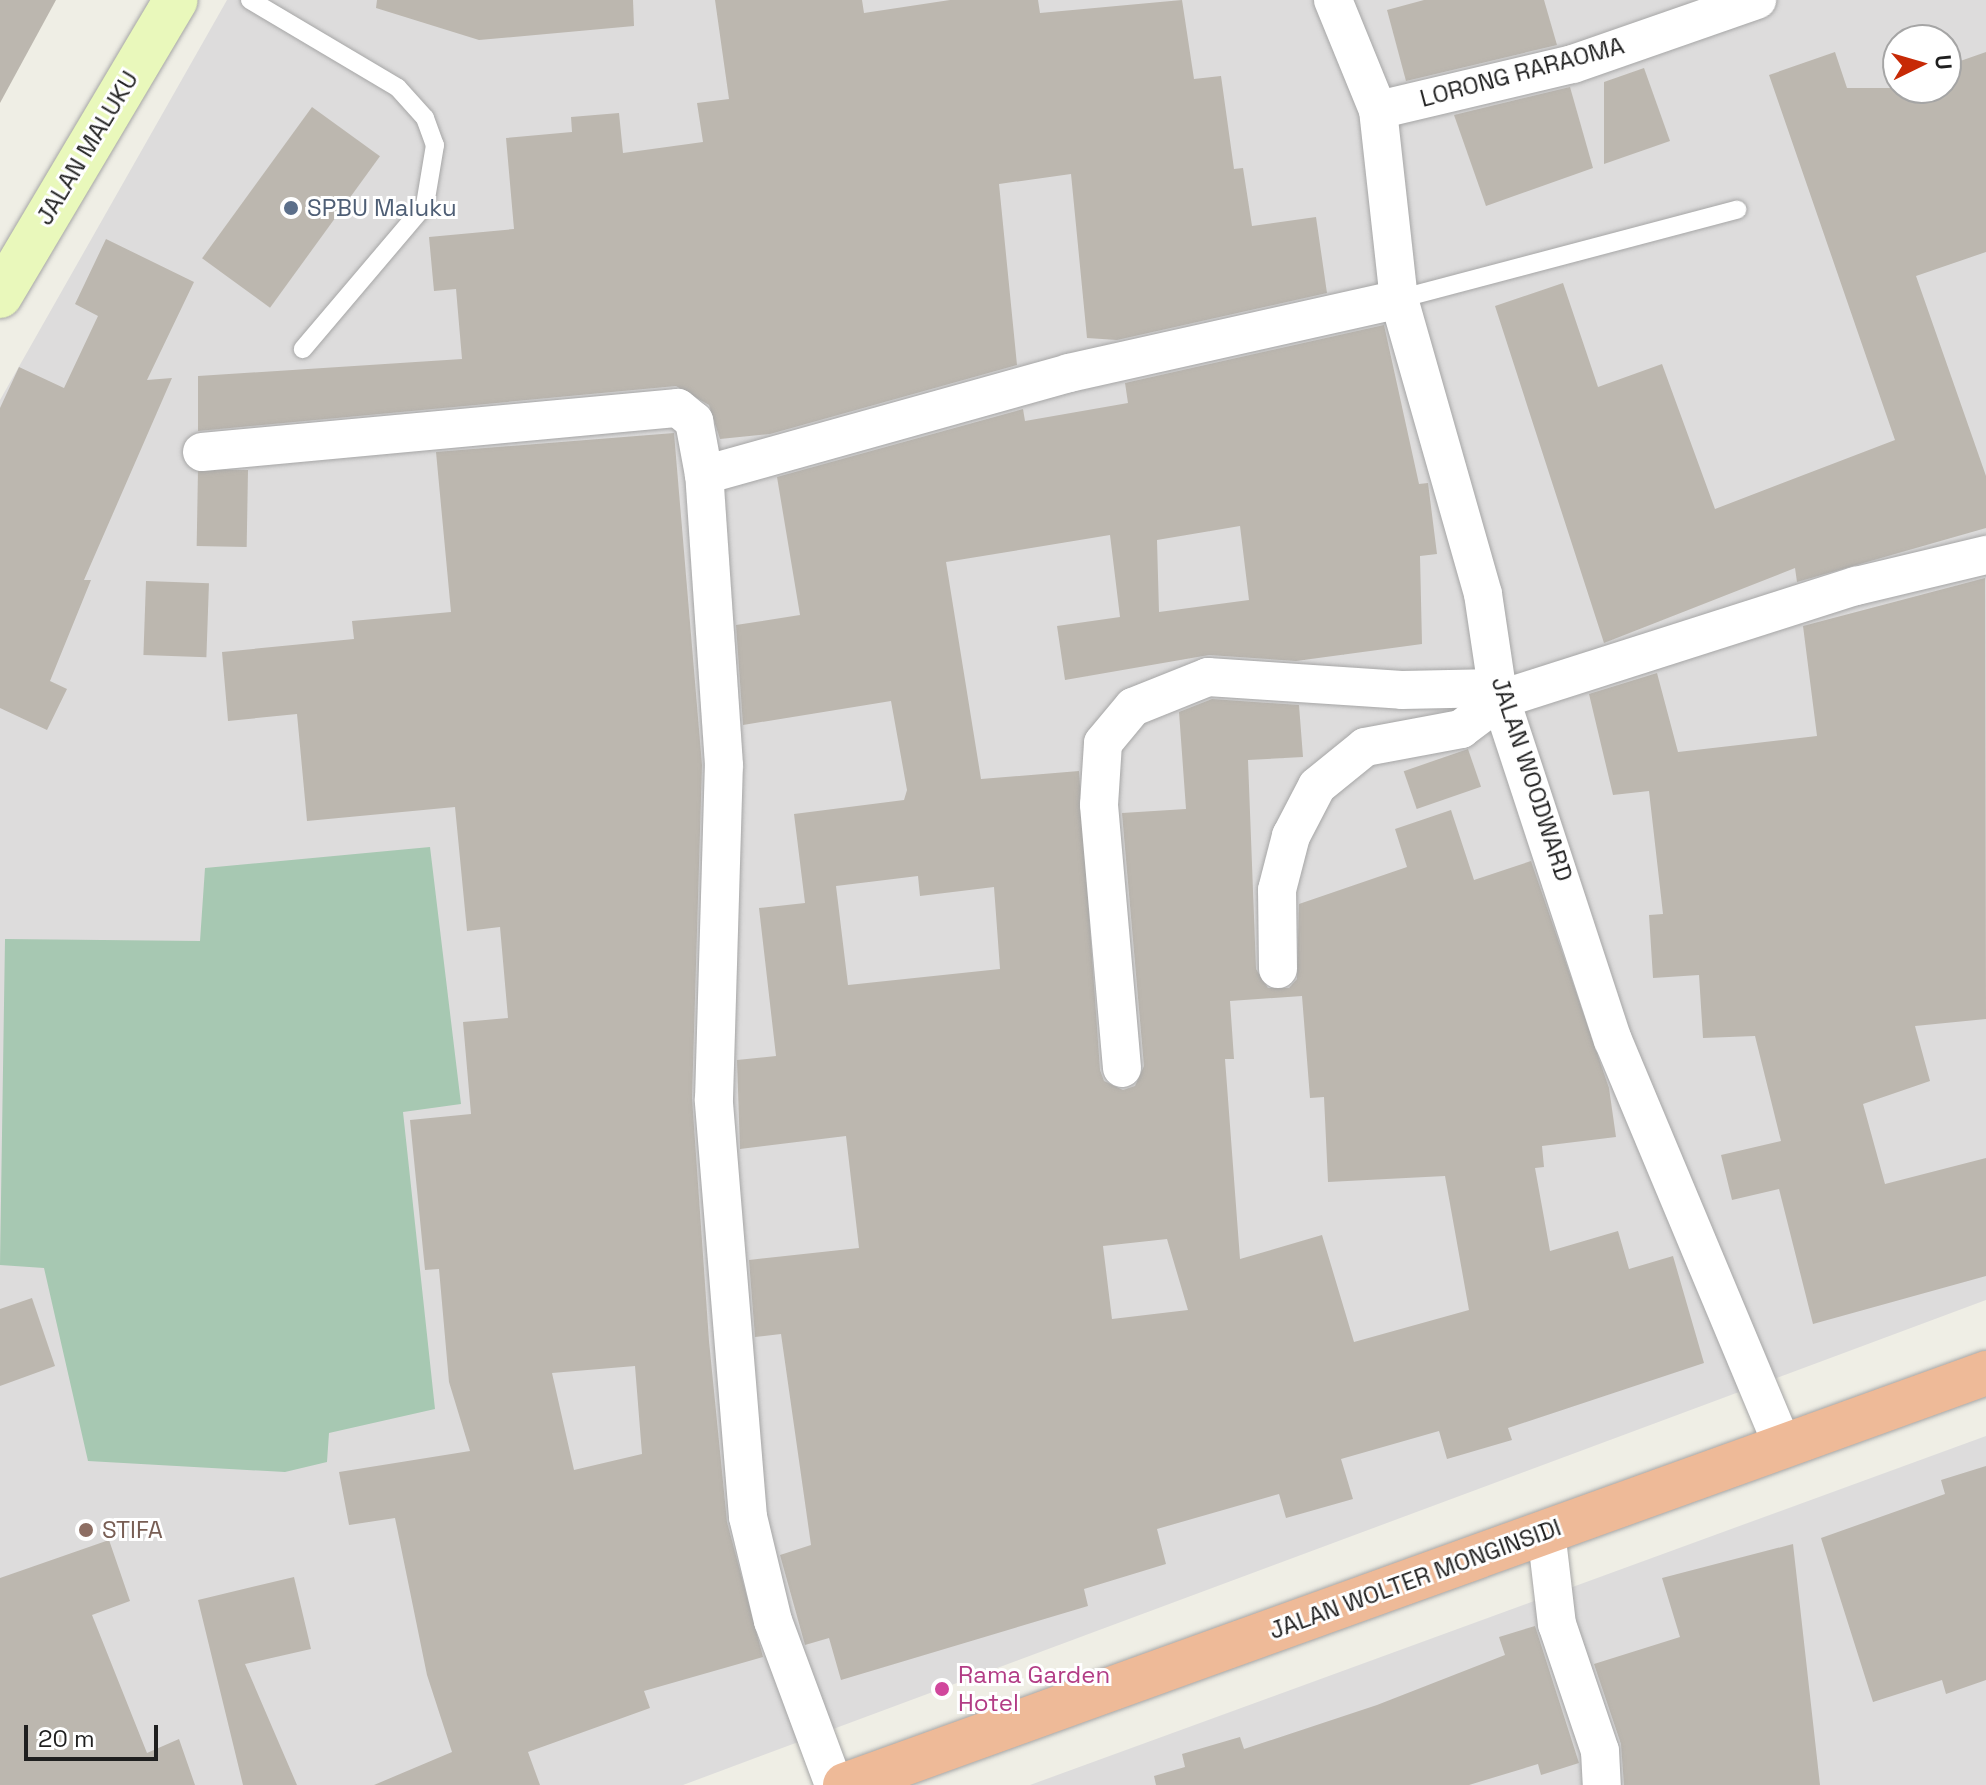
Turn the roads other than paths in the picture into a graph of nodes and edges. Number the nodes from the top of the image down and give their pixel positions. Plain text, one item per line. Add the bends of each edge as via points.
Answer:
1 (176, 0) edge
2 (250, 0) edge
3 (1333, 0) edge
4 (1757, 0) edge
5 (1378, 110) junction
6 (1737, 210) dead end
7 (0, 296) edge
8 (1399, 299) junction
9 (303, 349) dead end
10 (202, 452) dead end
11 (704, 475) junction
12 (1986, 555) edge
13 (1499, 694) junction
14 (1278, 969) dead end
15 (1122, 1068) dead end
16 (1986, 1373) edge
17 (1782, 1444) junction
18 (1546, 1531) junction
19 (834, 1785) edge
20 (845, 1785) edge
21 (1602, 1785) edge

1 - 7 main road, JALAN MALUKU
2 - 9 lane via 398,88 425,118 435,145 425,205
3 - 5 street, JALAN WOODWARD
4 - 5 street, LORONG RARAOMA via 1573,64
5 - 8 street, JALAN WOODWARD
6 - 8 lane
8 - 11 street via 1069,373
8 - 13 street, JALAN WOODWARD via 1483,594
10 - 11 street via 678,408 694,421
11 - 19 street via 724,765 714,1099 748,1517 773,1621
12 - 13 street via 1856,586
13 - 14 street via 1461,729 1365,747 1317,786 1291,836 1277,890
13 - 15 street via 1208,677 1133,707 1103,743 1099,805
13 - 17 street, JALAN WOODWARD via 1613,1040
16 - 17 highway, JALAN WOLTER MONGINSIDI
17 - 18 highway, JALAN WOLTER MONGINSIDI
18 - 20 highway, JALAN WOLTER MONGINSIDI
18 - 21 street via 1557,1624 1600,1751

